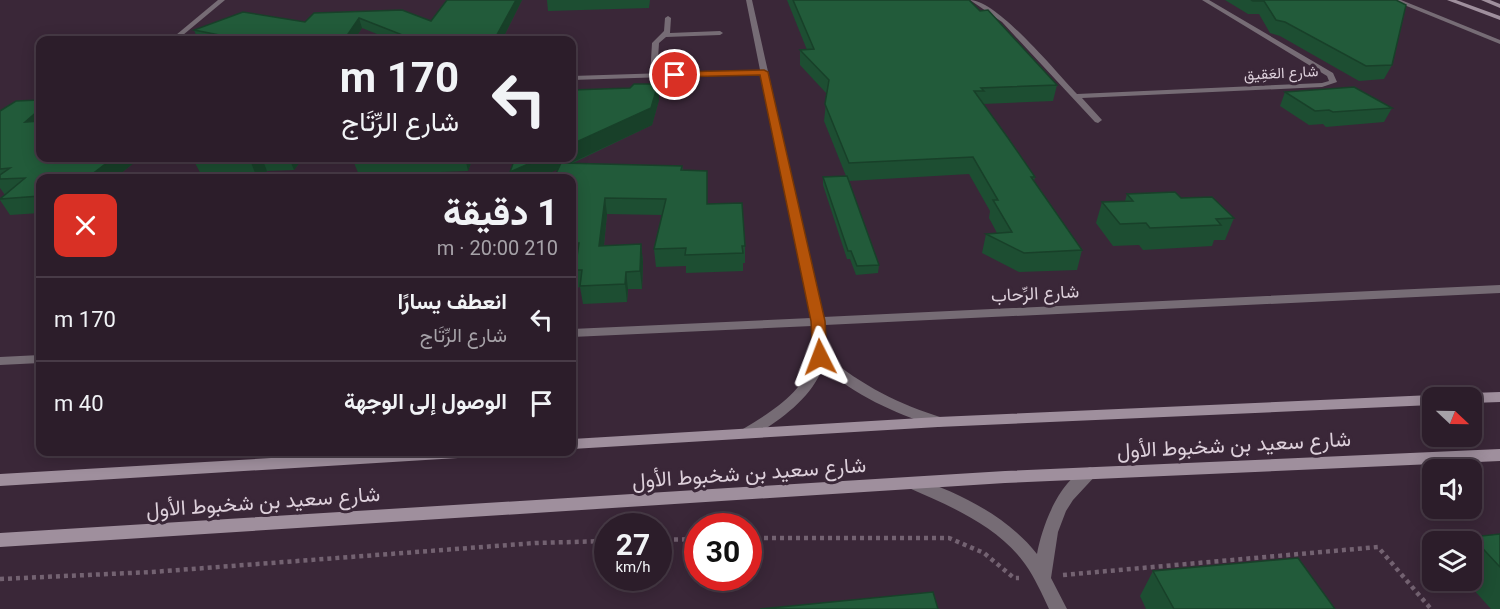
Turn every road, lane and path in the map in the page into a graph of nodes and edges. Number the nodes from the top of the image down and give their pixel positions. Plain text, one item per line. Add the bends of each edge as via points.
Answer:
1 (222, 0) edge
2 (749, 0) edge
3 (973, 0) edge
4 (1205, 0) edge
5 (1395, 0) edge
6 (1450, 0) edge
7 (1484, 0) edge
8 (1500, 6) edge
9 (668, 18) dead end
10 (1500, 18) edge
11 (720, 33) dead end
12 (666, 35) junction
13 (178, 36) edge
14 (1500, 42) edge
15 (764, 72) junction
16 (653, 75) junction
17 (576, 78) edge
18 (1076, 96) junction
19 (1098, 120) dead end
20 (1500, 289) edge
21 (818, 321) junction
22 (576, 333) edge
23 (820, 357) junction
24 (36, 359) edge
25 (0, 361) edge
26 (1500, 397) edge
27 (1482, 398) edge
28 (1422, 400) edge
29 (938, 422) junction
30 (748, 433) junction
31 (576, 444) edge
32 (1500, 455) edge
33 (393, 456) edge
34 (1090, 473) junction
35 (0, 480) edge
36 (914, 484) junction
37 (762, 538) edge
38 (0, 540) edge
39 (594, 541) edge
40 (1043, 577) junction
41 (0, 579) edge
42 (1058, 609) edge
43 (1431, 609) edge

1 - 13 street
2 - 15 street
3 - 18 street via 997,14
4 - 18 street, شارع العَقِيق via 1330,75 1333,82
5 - 14 street
6 - 10 main road
7 - 8 main road
9 - 12 street
11 - 12 street
12 - 16 street via 656,44
15 - 16 street
15 - 21 street
16 - 17 street
18 - 19 street
20 - 21 street, شارع الرِّحاب
21 - 22 street, شارع الرِّحاب
21 - 23 street
23 - 29 street via 869,396
23 - 30 street via 796,398
24 - 25 street
26 - 27 main road
28 - 29 main road, شارع سعيد بن شخبوط الأول
29 - 30 main road, شارع سعيد بن شخبوط الأول
30 - 31 main road, شارع سعيد بن شخبوط الأول
32 - 34 main road, شارع سعيد بن شخبوط الأول
33 - 35 main road, شارع سعيد بن شخبوط الأول
34 - 36 main road, شارع سعيد بن شخبوط الأول
34 - 40 street via 1061,502 1046,543
36 - 38 main road, شارع سعيد بن شخبوط الأول
36 - 40 street via 969,509 995,526 1020,545
37 - 40 path via 949,538 985,552 1014,578
39 - 41 path
40 - 42 street
40 - 43 path via 1378,547

